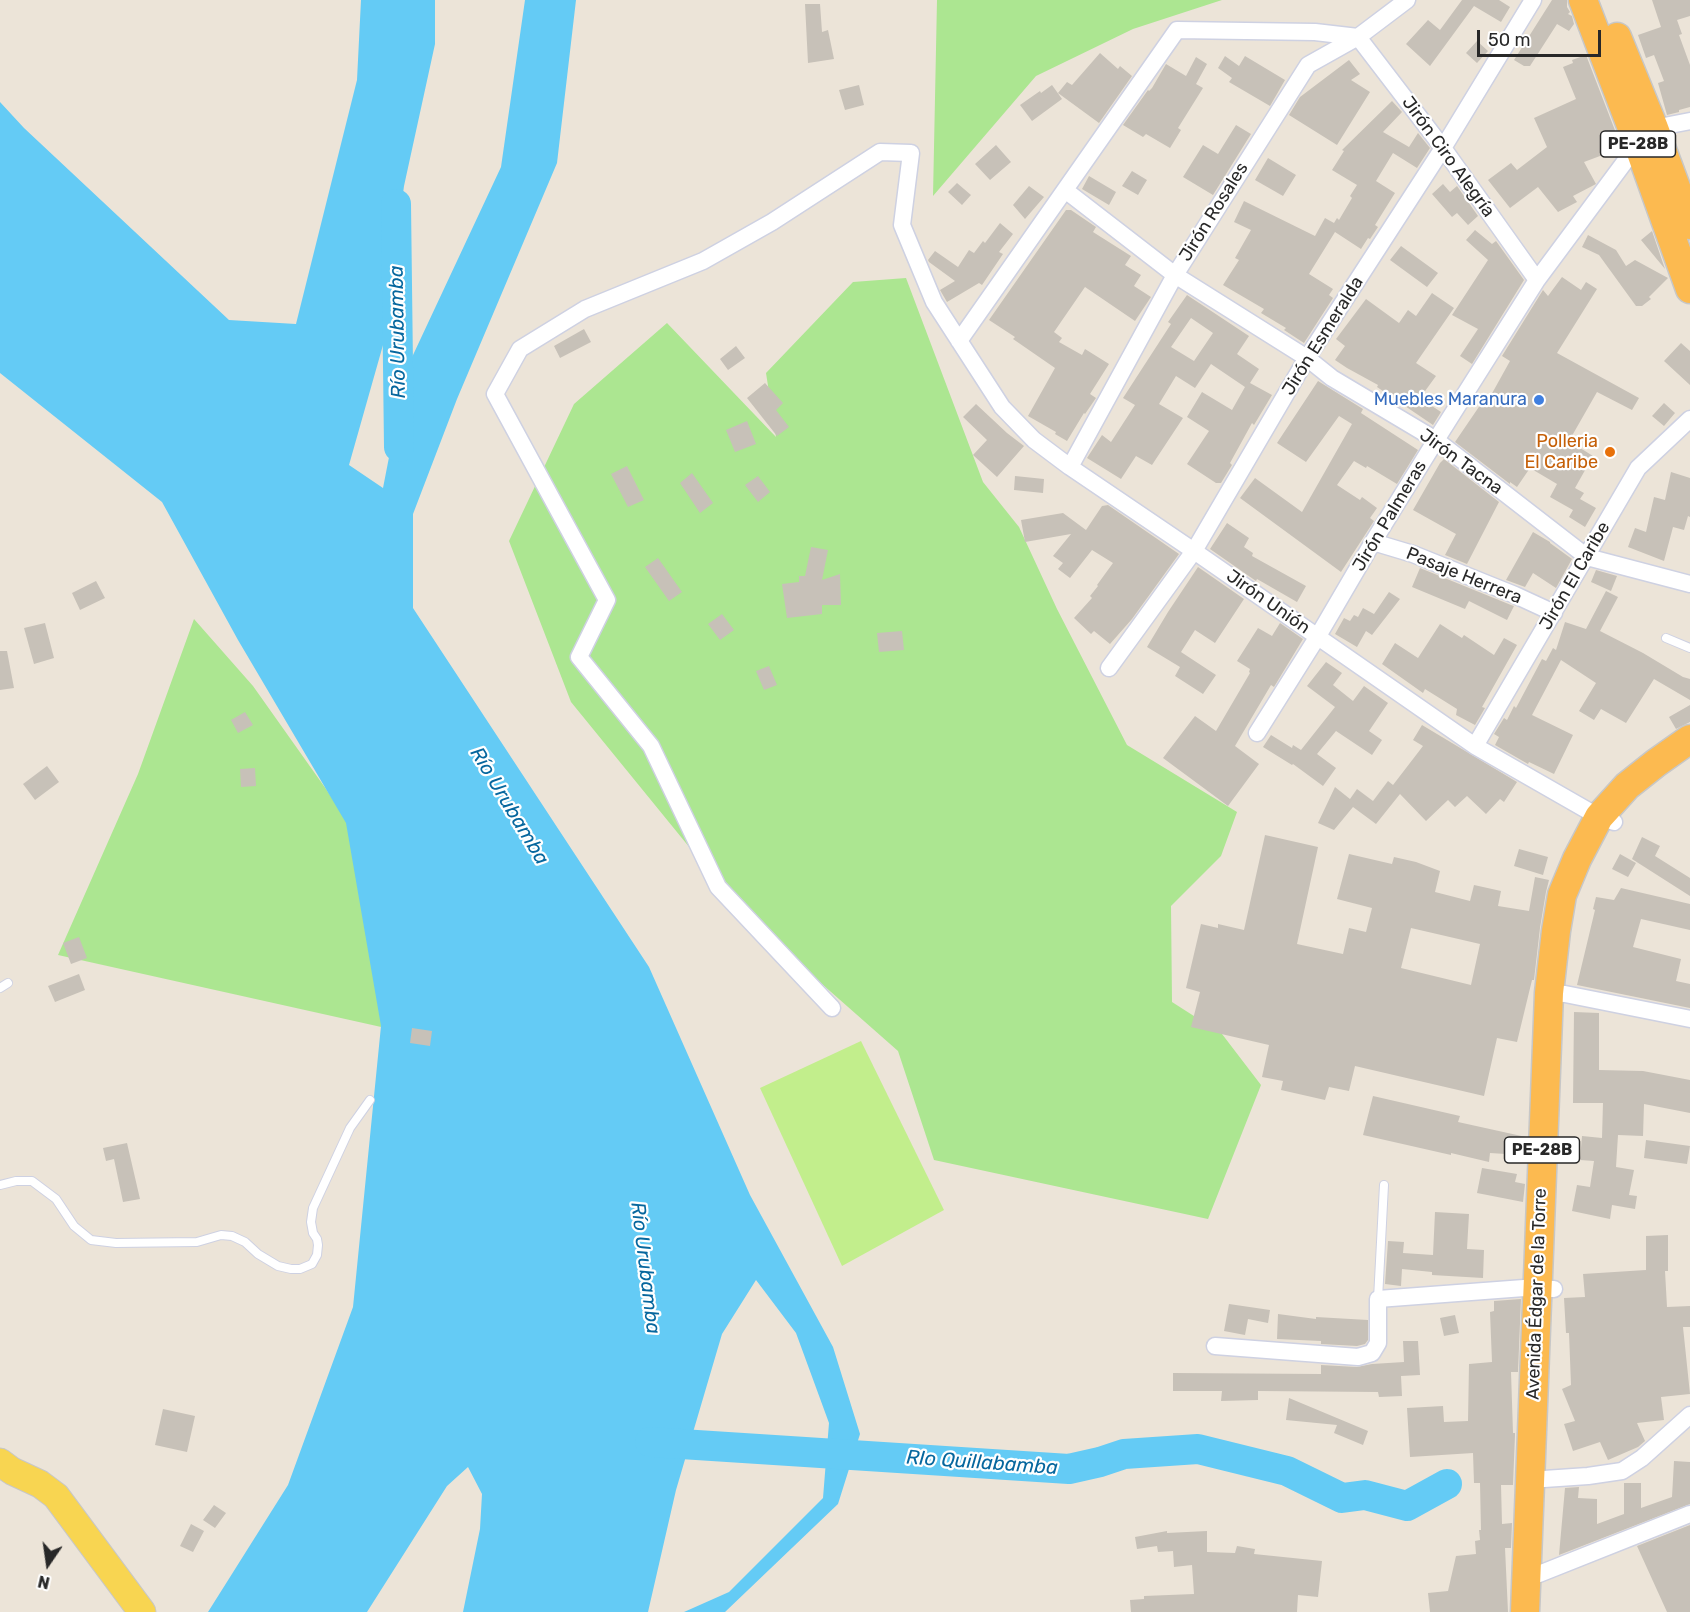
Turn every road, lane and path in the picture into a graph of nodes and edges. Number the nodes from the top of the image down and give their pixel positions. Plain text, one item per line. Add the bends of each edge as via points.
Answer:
1 (1407, 0) edge
2 (1533, 0) edge
3 (1583, 0) edge
4 (1603, 0) edge
5 (1358, 37) junction
6 (1690, 121) edge
7 (1646, 136) junction
8 (1443, 148) junction
9 (1065, 190) junction
10 (1690, 225) edge
11 (1175, 275) junction
12 (1537, 280) junction
13 (1690, 289) edge
14 (959, 341) junction
15 (1307, 358) junction
16 (1690, 419) edge
17 (1436, 441) junction
18 (1070, 467) junction
19 (1373, 542) junction
20 (1194, 551) junction
21 (1587, 557) junction
22 (1690, 584) edge
23 (1554, 613) junction
24 (1318, 636) junction
25 (1666, 638) dead end
26 (1690, 648) edge
27 (1109, 668) dead end
28 (1257, 733) dead end
29 (1690, 739) edge
30 (1475, 746) junction
31 (1690, 758) edge
32 (1606, 819) junction
33 (1557, 993) junction
34 (832, 1008) dead end
35 (1690, 1019) edge
36 (370, 1100) dead end
37 (0, 1185) edge
38 (1384, 1185) dead end
39 (1545, 1288) junction
40 (1378, 1299) junction
41 (1215, 1346) dead end
42 (1690, 1415) edge
43 (0, 1462) edge
44 (1544, 1479) junction
45 (1690, 1514) edge
46 (1539, 1574) junction
47 (142, 1612) edge
48 (1525, 1612) edge
49 (1538, 1612) edge

1 - 5 street, Jirón Rosales
2 - 8 street, Jirón Esmeralda
3 - 7 highway, PE-28B
4 - 7 highway, PE-28B
5 - 8 street, Jirón Ciro Alegría
5 - 9 street via 1315,32 1177,30
5 - 11 street, Jirón Rosales via 1308,65
6 - 7 street
7 - 10 highway, PE-28B
7 - 12 street, Jirón Palmeras
7 - 13 highway, PE-28B
8 - 12 street, Jirón Ciro Alegría
8 - 15 street, Jirón Esmeralda
9 - 11 street, Jirón Tacna
9 - 14 street
11 - 15 street, Jirón Tacna
11 - 18 street, Jirón Rosales
12 - 17 street, Jirón Palmeras
14 - 18 street, Jirón Unión via 1002,407 1034,440
14 - 34 street, Jirón Unión via 934,302 902,225 911,153 880,152 703,261 585,309 520,349 495,394 607,600 579,657 651,746 718,887
15 - 17 street, Jirón Tacna via 1332,378
15 - 20 street, Jirón Esmeralda
16 - 21 street, Jirón El Caribe via 1638,468
17 - 19 street, Jirón Palmeras
17 - 21 street, Jirón Tacna
18 - 20 street, Jirón Unión
19 - 23 street, Pasaje Herrera via 1413,554
19 - 24 street, Jirón Palmeras
20 - 24 street, Jirón Unión
20 - 27 street, Jirón Esmeralda
21 - 22 street, Jirón Tacna
21 - 23 street, Jirón El Caribe
23 - 30 street, Jirón El Caribe
24 - 28 street, Jirón Palmeras
24 - 30 street, Jirón Unión
25 - 26 lane
29 - 32 highway, Avenida Édgar de la Torre / PE-28B via 1627,786
30 - 32 street, Jirón Unión
31 - 32 highway, Avenida Édgar de la Torre / PE-28B
32 - 33 highway, Avenida Édgar de la Torre / PE-28B via 1572,910
33 - 35 street
33 - 39 highway, Avenida Édgar de la Torre / PE-28B
36 - 37 lane via 350,1128 313,1208 311,1222 317,1256 312,1264 300,1269 278,1266 232,1236 197,1242 91,1240 74,1226 56,1199 32,1181 15,1180
38 - 40 lane
39 - 40 street
39 - 44 highway, Avenida Édgar de la Torre / PE-28B
39 - 48 highway, Avenida Édgar de la Torre / PE-28B
40 - 41 street via 1378,1343 1372,1353 1358,1357
42 - 44 street via 1642,1458 1622,1470
43 - 47 main road via 56,1496
44 - 46 highway, Avenida Édgar de la Torre / PE-28B
45 - 46 street
46 - 49 highway, Avenida Édgar de la Torre / PE-28B

